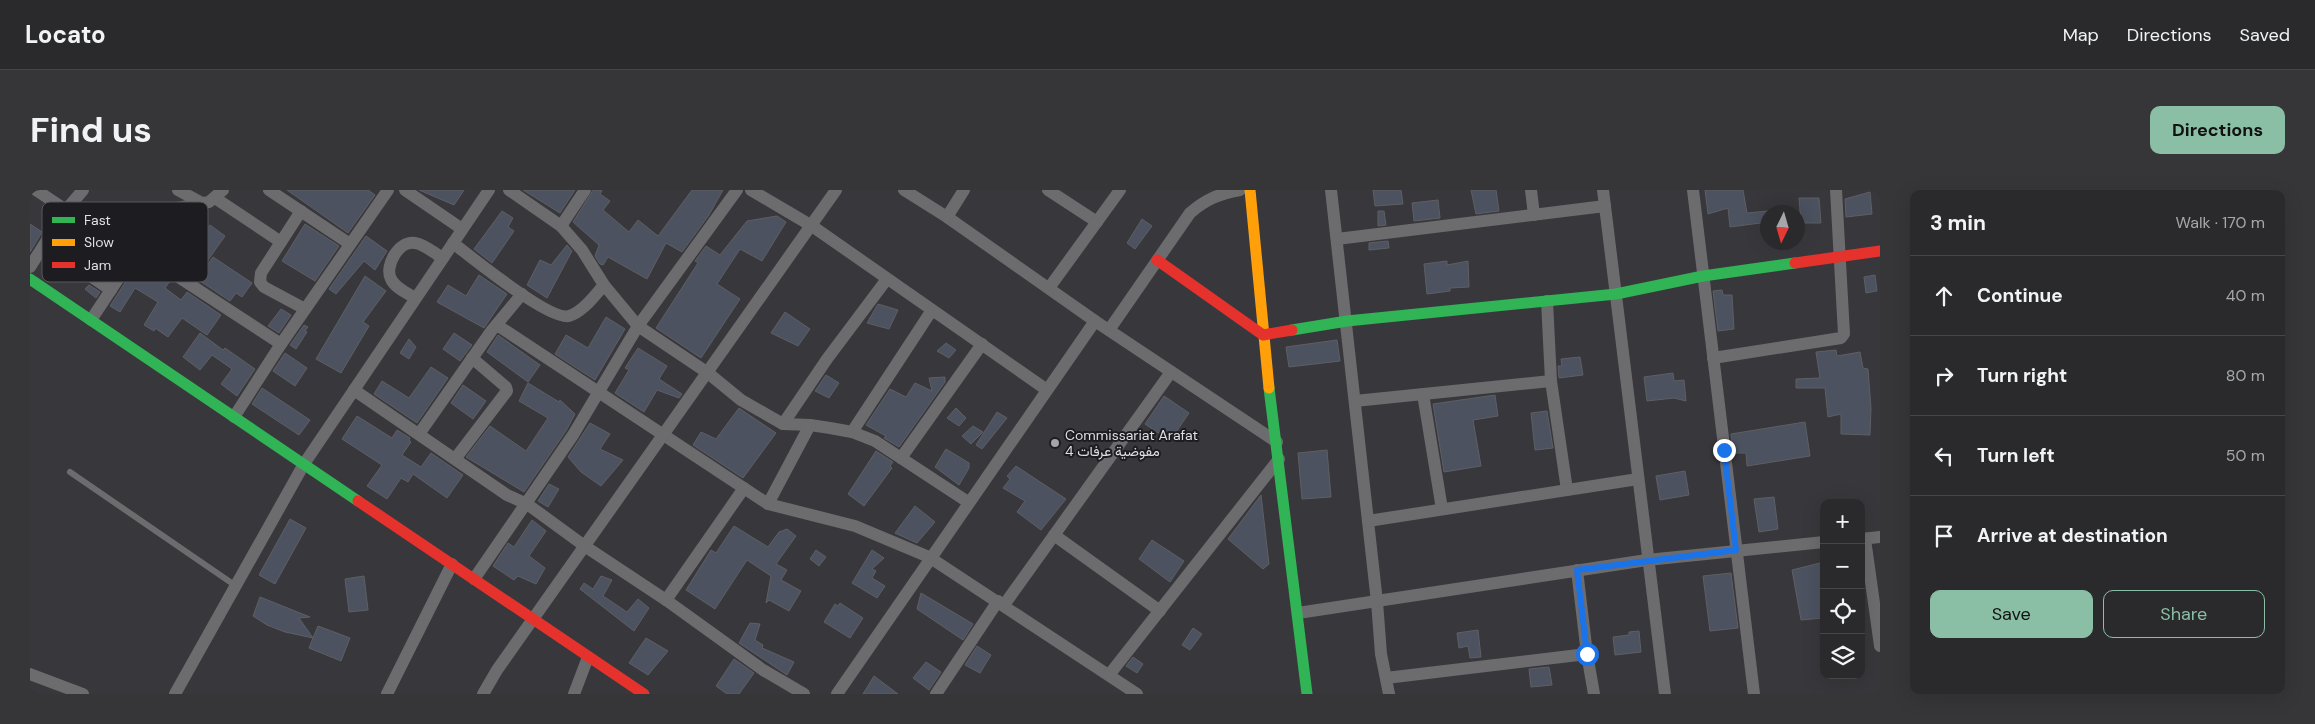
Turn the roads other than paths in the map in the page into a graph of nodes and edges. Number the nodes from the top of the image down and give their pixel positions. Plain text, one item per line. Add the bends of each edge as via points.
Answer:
1 (36, 190) edge
2 (83, 190) edge
3 (178, 190) edge
4 (269, 190) edge
5 (388, 190) edge
6 (405, 190) edge
7 (489, 190) edge
8 (509, 190) edge
9 (585, 190) edge
10 (737, 190) edge
11 (751, 190) edge
12 (836, 190) edge
13 (904, 190) edge
14 (964, 190) edge
15 (1048, 190) edge
16 (1120, 190) edge
17 (1240, 190) edge
18 (1250, 190) edge
19 (1331, 190) edge
20 (1531, 190) edge
21 (1602, 190) edge
22 (1693, 190) edge
23 (1836, 190) edge
24 (219, 194) edge
25 (54, 202) edge
26 (73, 202) edge
27 (200, 202) edge
28 (204, 202) edge
29 (1605, 206) junction
30 (302, 212) junction
31 (1534, 215) junction
32 (947, 216) junction
33 (1097, 222) junction
34 (561, 226) junction
35 (812, 226) junction
36 (462, 229) junction
37 (1337, 239) junction
38 (281, 242) junction
39 (453, 243) junction
40 (350, 244) junction
41 (42, 249) edge
42 (1880, 252) edge
43 (1840, 256) junction
44 (443, 258) junction
45 (1157, 260) junction
46 (30, 267) edge
47 (1703, 276) junction
48 (30, 279) edge
49 (887, 279) junction
50 (99, 282) edge
51 (116, 282) edge
52 (186, 282) edge
53 (604, 286) junction
54 (1049, 288) junction
55 (111, 290) junction
56 (522, 294) junction
57 (1616, 294) junction
58 (415, 298) junction
59 (1547, 301) junction
60 (305, 309) junction
61 (932, 310) junction
62 (91, 320) junction
63 (1347, 320) junction
64 (1095, 321) junction
65 (497, 325) junction
66 (638, 326) junction
67 (1109, 330) junction
68 (1263, 335) junction
69 (281, 344) junction
70 (982, 344) junction
71 (472, 358) junction
72 (1713, 358) junction
73 (1172, 372) junction
74 (708, 373) junction
75 (1551, 381) junction
76 (354, 390) junction
77 (1047, 390) junction
78 (600, 394) junction
79 (1423, 394) junction
80 (1355, 401) junction
81 (234, 417) junction
82 (784, 424) junction
83 (810, 425) junction
84 (852, 432) junction
85 (419, 434) junction
86 (664, 436) junction
87 (1277, 442) junction
88 (901, 458) junction
89 (455, 459) junction
90 (1278, 459) junction
91 (304, 464) junction
92 (70, 472) dead end
93 (1638, 479) junction
94 (744, 488) junction
95 (1567, 490) junction
96 (968, 502) junction
97 (527, 504) junction
98 (768, 504) junction
99 (1442, 509) junction
100 (1368, 521) junction
101 (1054, 535) junction
102 (1880, 537) edge
103 (1865, 539) edge
104 (1820, 542) edge
105 (1864, 544) edge
106 (586, 547) junction
107 (1736, 550) junction
108 (930, 557) junction
109 (1647, 560) junction
110 (452, 564) junction
111 (1577, 570) junction
112 (474, 579) junction
113 (236, 586) junction
114 (666, 600) junction
115 (1377, 602) junction
116 (1001, 603) junction
117 (1160, 611) junction
118 (1298, 613) junction
119 (534, 620) junction
120 (1880, 646) edge
121 (1587, 654) junction
122 (588, 656) junction
123 (30, 674) edge
124 (1109, 675) junction
125 (1386, 678) junction
126 (83, 694) edge
127 (175, 694) edge
128 (387, 694) edge
129 (483, 694) edge
130 (574, 694) edge
131 (644, 694) edge
132 (804, 694) edge
133 (836, 694) edge
134 (936, 694) edge
135 (1137, 694) edge
136 (1307, 694) edge
137 (1389, 694) edge
138 (1594, 694) edge
139 (1665, 694) edge
140 (1754, 694) edge

1 - 25 street
2 - 26 street
3 - 27 street
4 - 30 street
5 - 40 street
6 - 36 street
7 - 36 street
8 - 34 street
9 - 34 street
10 - 66 street
11 - 35 street
12 - 35 street
13 - 32 street
14 - 32 street
15 - 33 street
16 - 33 street
17 - 45 street via 1204,200 1190,213
18 - 68 street
19 - 37 street
20 - 31 street
21 - 29 street
22 - 47 street
23 - 43 street
24 - 28 street
24 - 38 street
29 - 31 street
29 - 57 street
30 - 38 street
30 - 40 street
31 - 37 street
32 - 54 street
33 - 54 street
34 - 53 street via 582,250
35 - 49 street
35 - 74 street
36 - 39 street
37 - 63 street
38 - 60 street via 261,273 260,282
39 - 44 street
39 - 56 street
40 - 60 street
41 - 46 street
42 - 43 street
43 - 47 street
43 - 72 street via 1845,328 1841,338
44 - 58 street
44 - 58 street via 417,243 408,242 394,256 388,269 390,278
45 - 67 street
45 - 68 street
47 - 57 street
47 - 72 street
48 - 62 street
49 - 61 street
49 - 82 street
50 - 55 street
51 - 55 street
52 - 69 street
53 - 56 street via 569,316 556,315
53 - 66 street
54 - 64 street
55 - 62 street
56 - 65 street
57 - 59 street
57 - 93 street
58 - 76 street
59 - 63 street
59 - 75 street
60 - 69 street
61 - 70 street
61 - 84 street
62 - 81 street
63 - 68 street
63 - 80 street
64 - 67 street
64 - 77 street
65 - 71 street
65 - 78 street
66 - 74 street
66 - 78 street
67 - 73 street
68 - 87 street
69 - 81 street
70 - 77 street
70 - 88 street
71 - 85 street
71 - 89 street via 507,391
72 - 107 street
73 - 87 street
73 - 101 street
74 - 82 street via 754,408
74 - 86 street
75 - 79 street
75 - 95 street
76 - 85 street
76 - 91 street
77 - 96 street
78 - 86 street
78 - 97 street
79 - 80 street
79 - 99 street
80 - 100 street
81 - 91 street
82 - 83 street
83 - 84 street
83 - 98 street
84 - 88 street
85 - 89 street
86 - 94 street
86 - 106 street
87 - 90 street
88 - 96 street
89 - 97 street via 507,495
90 - 117 street
90 - 118 street
91 - 110 street
91 - 113 street
92 - 113 lane
93 - 95 street
93 - 109 street
94 - 98 street
94 - 114 street
95 - 99 street
96 - 108 street
97 - 106 street
97 - 112 street
98 - 108 street via 855,526
99 - 100 street
100 - 115 street
101 - 116 street
101 - 117 street
102 - 103 street
104 - 107 street
105 - 120 street
106 - 114 street
106 - 119 street
107 - 109 street
107 - 140 street
108 - 116 street
108 - 133 street
109 - 111 street
109 - 139 street
110 - 112 street
110 - 128 street
111 - 115 street
111 - 121 street
112 - 119 street
113 - 127 street
114 - 132 street via 763,670
115 - 118 street
115 - 125 street
116 - 124 street
116 - 134 street
117 - 124 street
118 - 136 street
119 - 122 street
119 - 129 street
121 - 125 street
121 - 138 street
122 - 130 street
122 - 131 street
123 - 126 street
124 - 135 street
125 - 137 street

